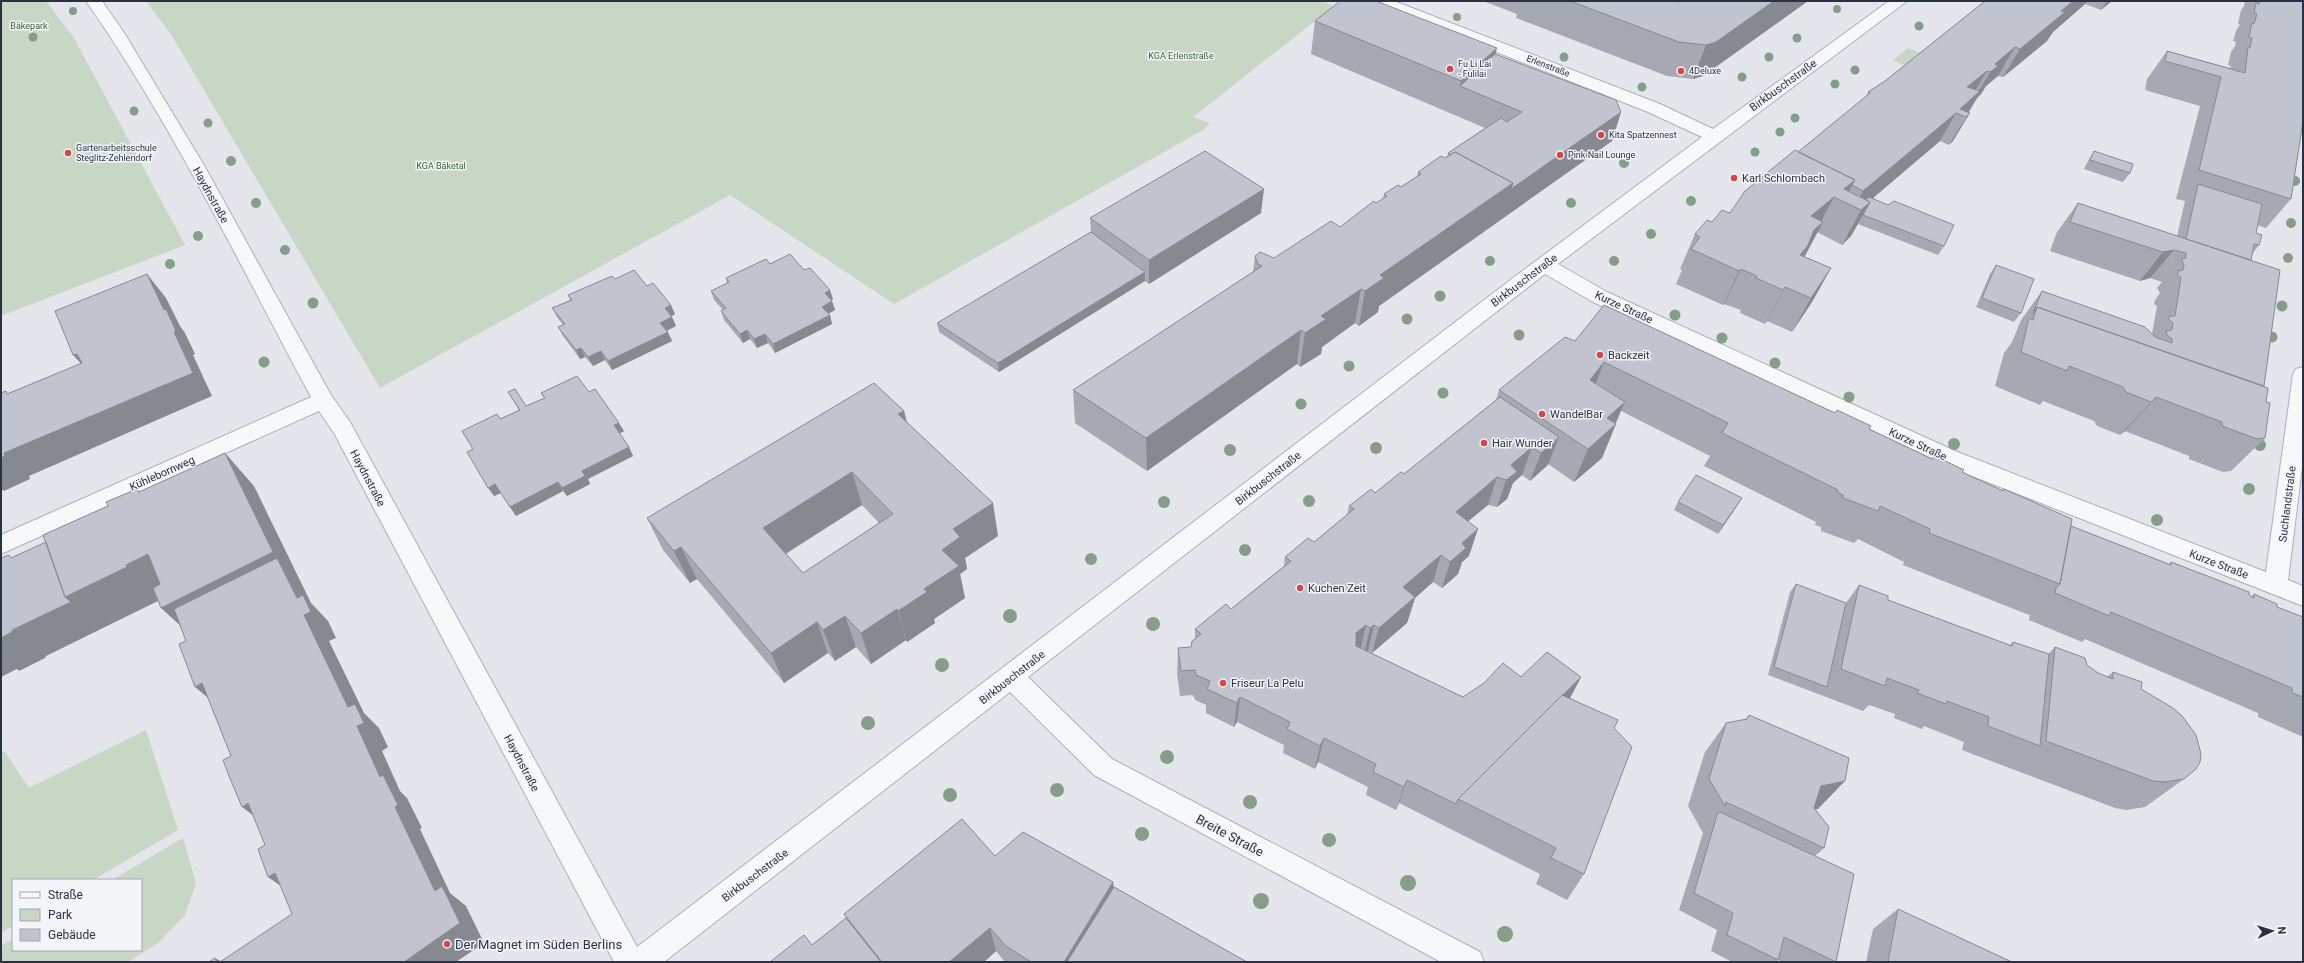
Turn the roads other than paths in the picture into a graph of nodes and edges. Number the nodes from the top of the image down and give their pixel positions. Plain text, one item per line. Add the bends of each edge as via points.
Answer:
1 (94, 1) edge
2 (1380, 1) edge
3 (1900, 1) edge
4 (1714, 136) junction
5 (1545, 265) junction
6 (2303, 374) edge
7 (323, 400) junction
8 (1, 545) edge
9 (2276, 586) junction
10 (2303, 596) edge
11 (1012, 677) junction
12 (630, 962) edge
13 (641, 962) edge
14 (1470, 962) edge

1 - 7 street, Haydnstraße via 115,31 196,167
2 - 4 street, Erlenstraße via 1654,108
3 - 4 street, Birkbuschstraße
4 - 5 street, Birkbuschstraße
5 - 9 street, Kurze Straße via 1600,297 1947,458
5 - 11 street, Birkbuschstraße
6 - 9 street, Suchlandstraße
7 - 8 street, Kühlebornweg
7 - 12 street, Haydnstraße via 342,428
9 - 10 street, Kurze Straße
11 - 13 street, Birkbuschstraße
11 - 14 street, Breite Straße via 1103,768

